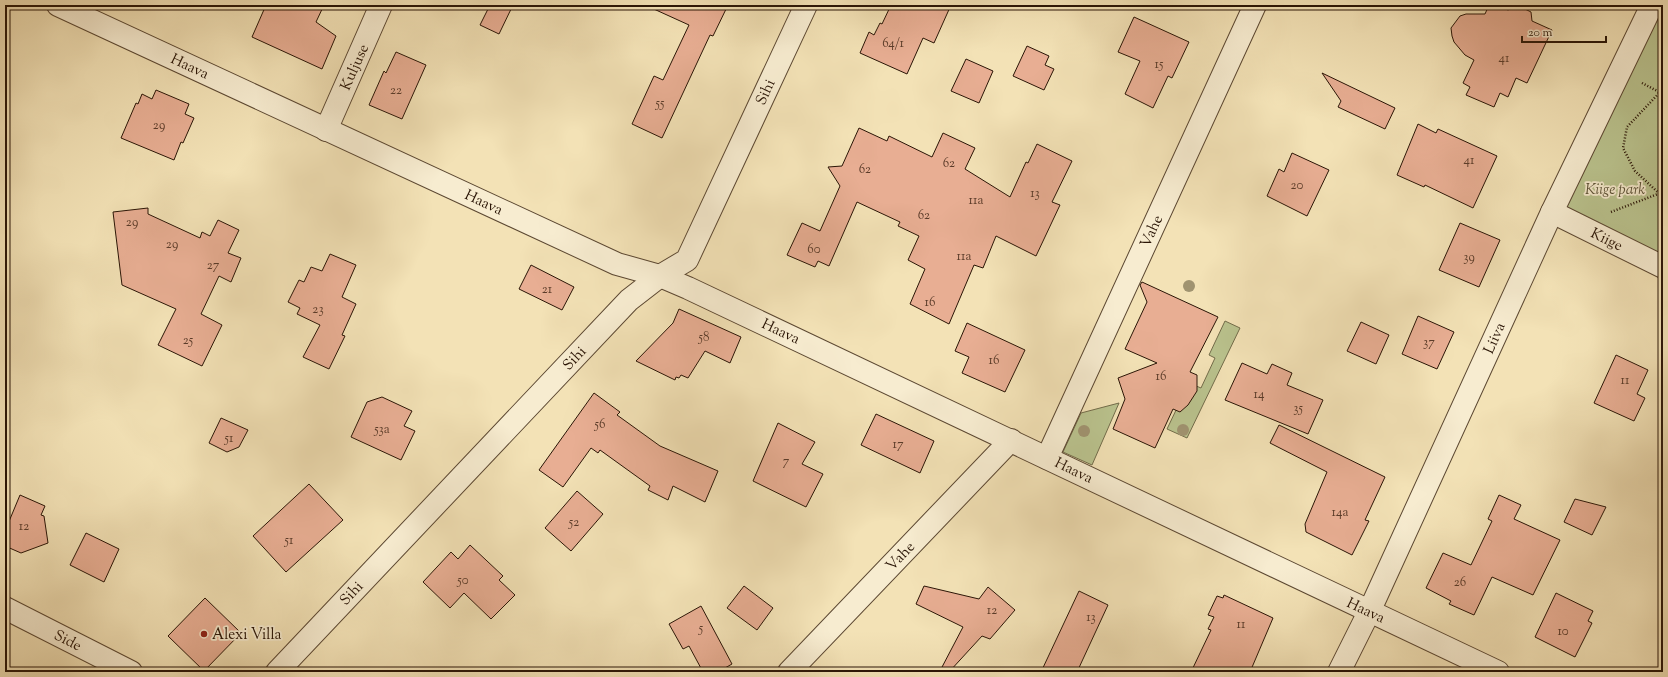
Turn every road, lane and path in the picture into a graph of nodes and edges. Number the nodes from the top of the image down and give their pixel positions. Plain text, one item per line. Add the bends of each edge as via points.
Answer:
1 (58, 5) edge
2 (381, 5) edge
3 (806, 5) edge
4 (1255, 5) edge
5 (1652, 5) edge
6 (1663, 89) edge
7 (326, 130) junction
8 (1663, 192) edge
9 (1658, 194) junction
10 (1663, 197) edge
11 (1552, 212) junction
12 (1578, 225) junction
13 (1663, 266) edge
14 (660, 276) junction
15 (1012, 440) junction
16 (1047, 458) junction
17 (5, 608) edge
18 (1369, 612) junction
19 (131, 672) edge
20 (277, 672) edge
21 (789, 672) edge
22 (1339, 672) edge
23 (1498, 672) edge

1 - 7 street, Haava
2 - 7 street, Kuljuse
3 - 14 street, Sihi via 688,260
4 - 16 street, Vahe
5 - 11 street, Liiva
6 - 9 path via 1627,127 1623,148 1635,171
7 - 14 street, Haava via 617,264
8 - 9 path
9 - 10 path
9 - 12 path
11 - 12 street, Kiige
11 - 18 street, Liiva
12 - 13 street, Kiige
14 - 15 street, Haava
14 - 20 street, Sihi via 629,300
15 - 16 street, Haava
15 - 21 street, Vahe
16 - 18 street, Haava
17 - 19 street, Side
18 - 22 street, Liiva
18 - 23 street, Haava

